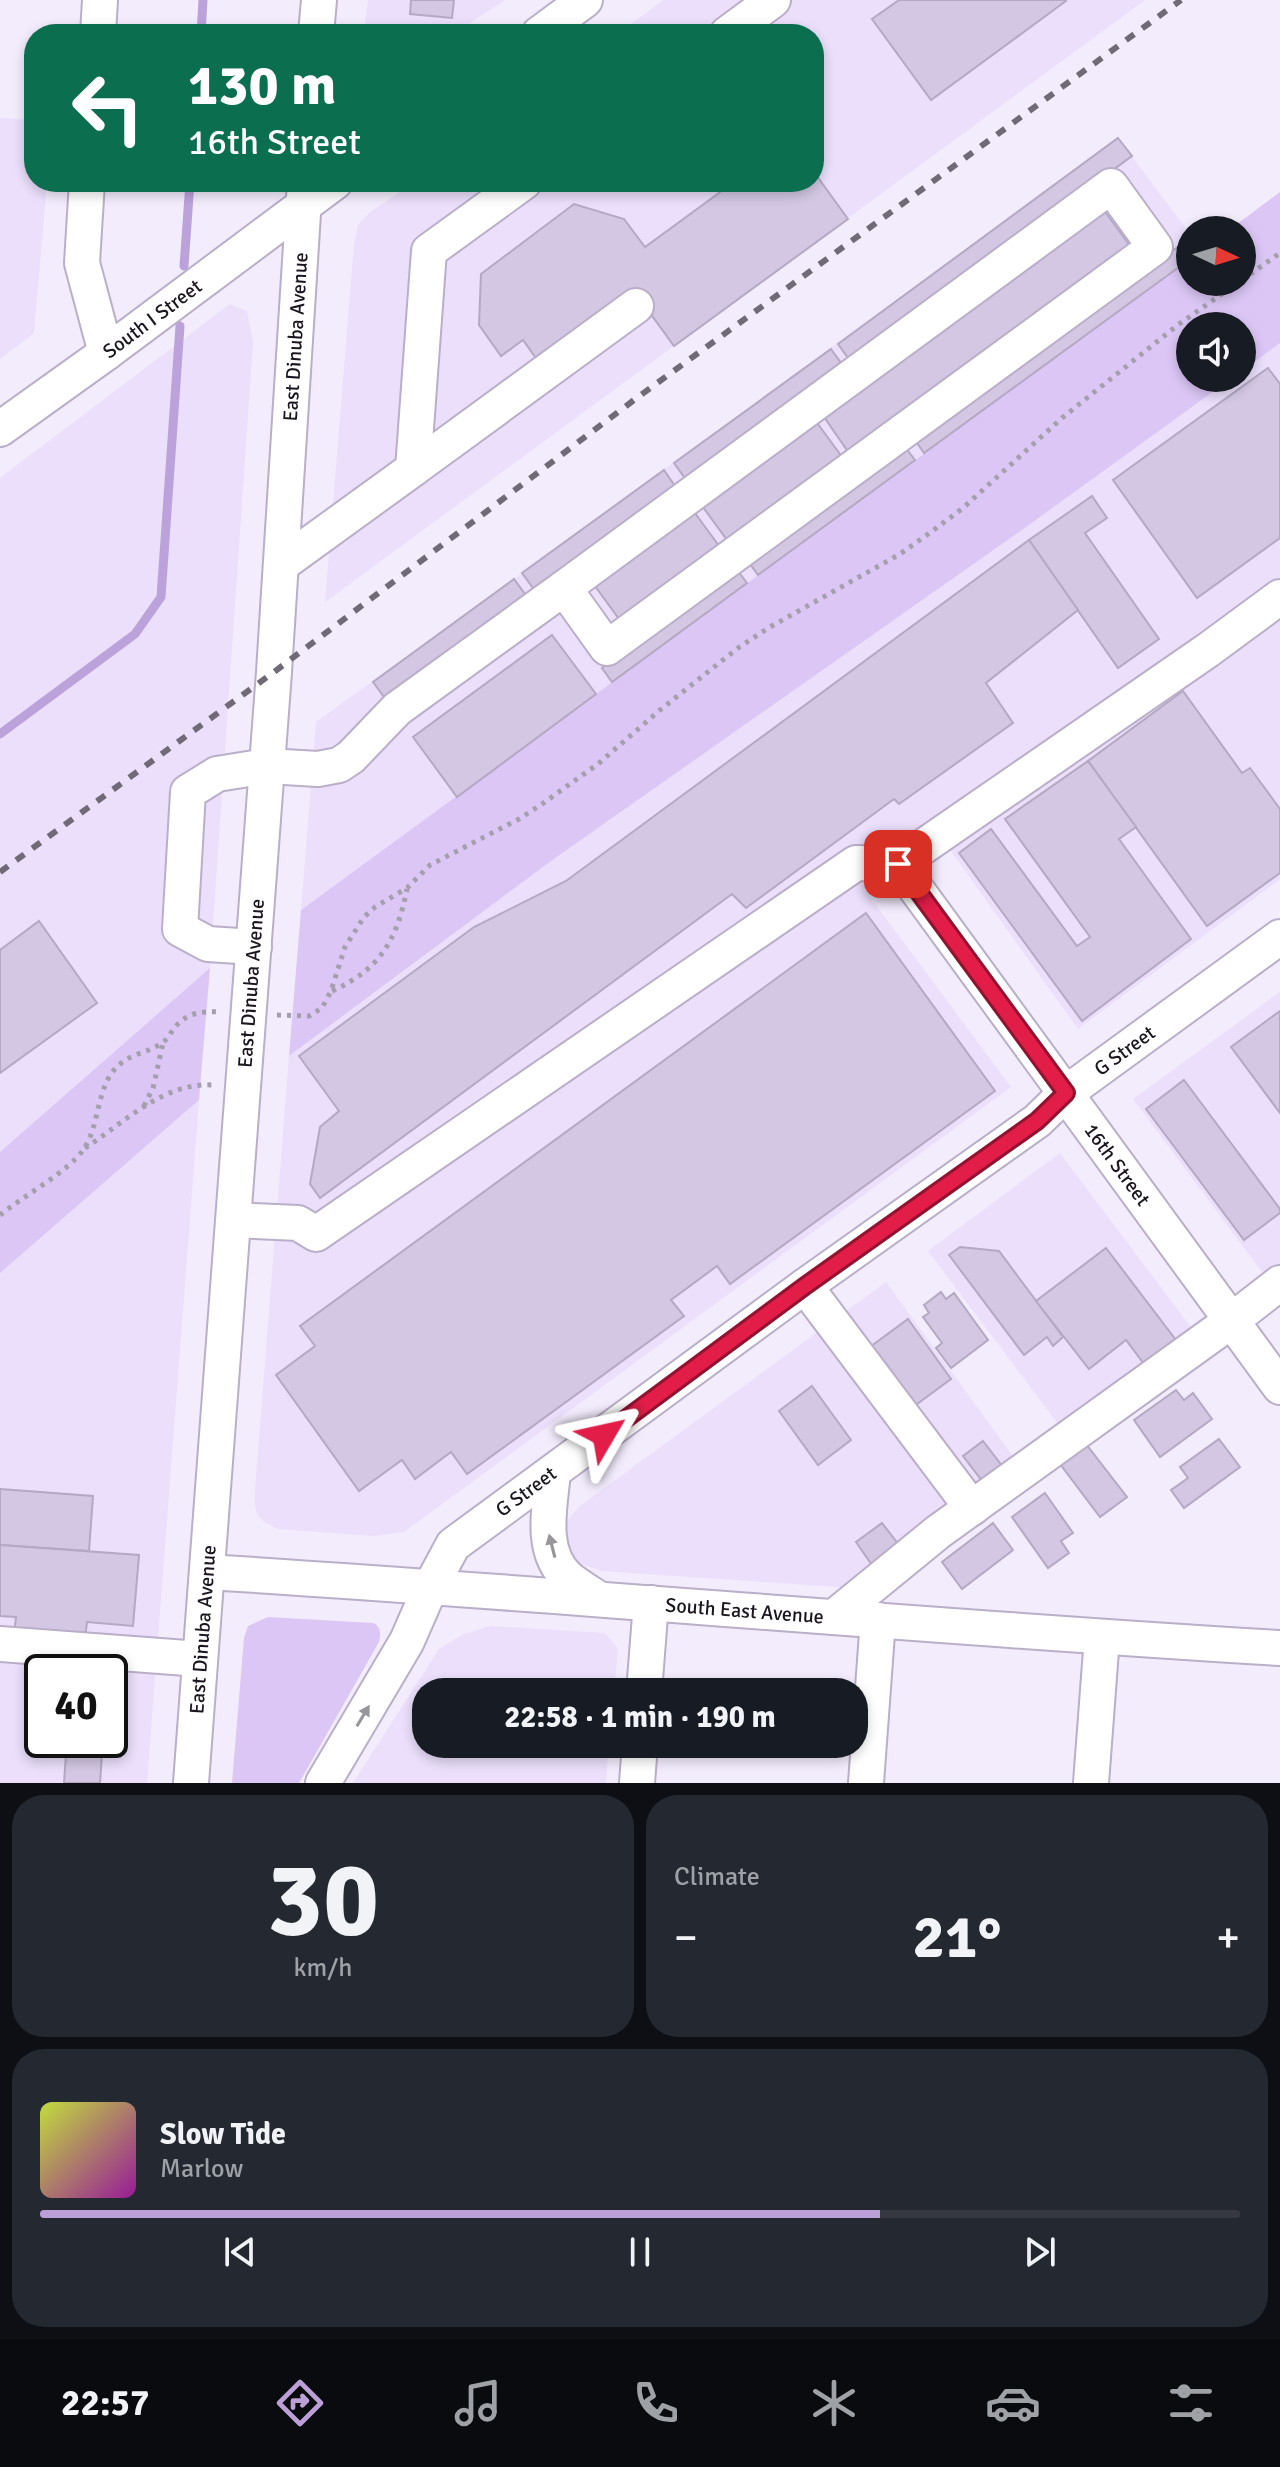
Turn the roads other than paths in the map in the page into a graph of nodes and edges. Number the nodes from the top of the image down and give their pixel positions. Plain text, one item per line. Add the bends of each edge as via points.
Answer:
1 (100, 0) edge
2 (319, 0) edge
3 (585, 0) edge
4 (773, 0) edge
5 (99, 24) edge
6 (317, 24) edge
7 (553, 24) edge
8 (741, 24) edge
9 (86, 192) edge
10 (510, 192) edge
11 (304, 194) edge
12 (636, 306) dead end
13 (106, 353) junction
14 (0, 429) edge
15 (413, 469) junction
16 (282, 564) junction
17 (564, 588) junction
18 (1280, 597) edge
19 (267, 766) junction
20 (898, 864) junction
21 (254, 947) junction
22 (1275, 951) edge
23 (1066, 1093) junction
24 (234, 1220) junction
25 (1280, 1283) edge
26 (805, 1286) junction
27 (1231, 1321) junction
28 (1280, 1387) edge
29 (553, 1472) junction
30 (972, 1508) junction
31 (208, 1572) junction
32 (431, 1586) junction
33 (599, 1599) junction
34 (651, 1603) junction
35 (834, 1617) junction
36 (878, 1620) junction
37 (1102, 1637) junction
38 (0, 1644) edge
39 (1280, 1648) edge
40 (200, 1659) junction
41 (645, 1678) edge
42 (639, 1758) edge
43 (191, 1783) edge
44 (323, 1783) edge
45 (637, 1783) edge
46 (866, 1783) edge
47 (1091, 1783) edge

1 - 5 street
2 - 6 street
3 - 7 street
4 - 8 street
9 - 13 street via 82,263
10 - 15 street via 429,251
11 - 13 street, South I Street
11 - 16 street, East Dinuba Avenue
12 - 15 street
13 - 14 street, South I Street
15 - 16 street
16 - 19 street, East Dinuba Avenue
17 - 17 street via 1111,186 1155,247 607,648
17 - 19 street via 397,709 339,765
18 - 20 street
19 - 21 street, East Dinuba Avenue
19 - 21 street via 217,774 188,792 180,929 208,944
20 - 23 street, 16th Street
20 - 24 street via 856,863 316,1234 298,1223
21 - 24 street, East Dinuba Avenue
22 - 23 street, G Street
23 - 26 street, G Street via 1037,1121
23 - 27 street, 16th Street
24 - 31 street, East Dinuba Avenue
25 - 27 street
26 - 29 street, G Street
26 - 30 street
27 - 28 street, 16th Street
27 - 30 street
29 - 32 street, G Street via 453,1545
33 -> 29 street via 569,1578 554,1558 548,1534
30 - 35 street
31 - 32 street, South East Avenue
31 - 40 street, East Dinuba Avenue
32 - 33 street, South East Avenue
44 -> 32 street, G Street via 407,1641
33 - 34 street, South East Avenue
34 - 35 street, South East Avenue
34 - 41 street
35 - 36 street, South East Avenue
36 - 37 street, South East Avenue
36 - 46 street
37 - 39 street, South East Avenue
37 - 47 street
38 - 40 street
40 - 43 street, East Dinuba Avenue
42 - 45 street

